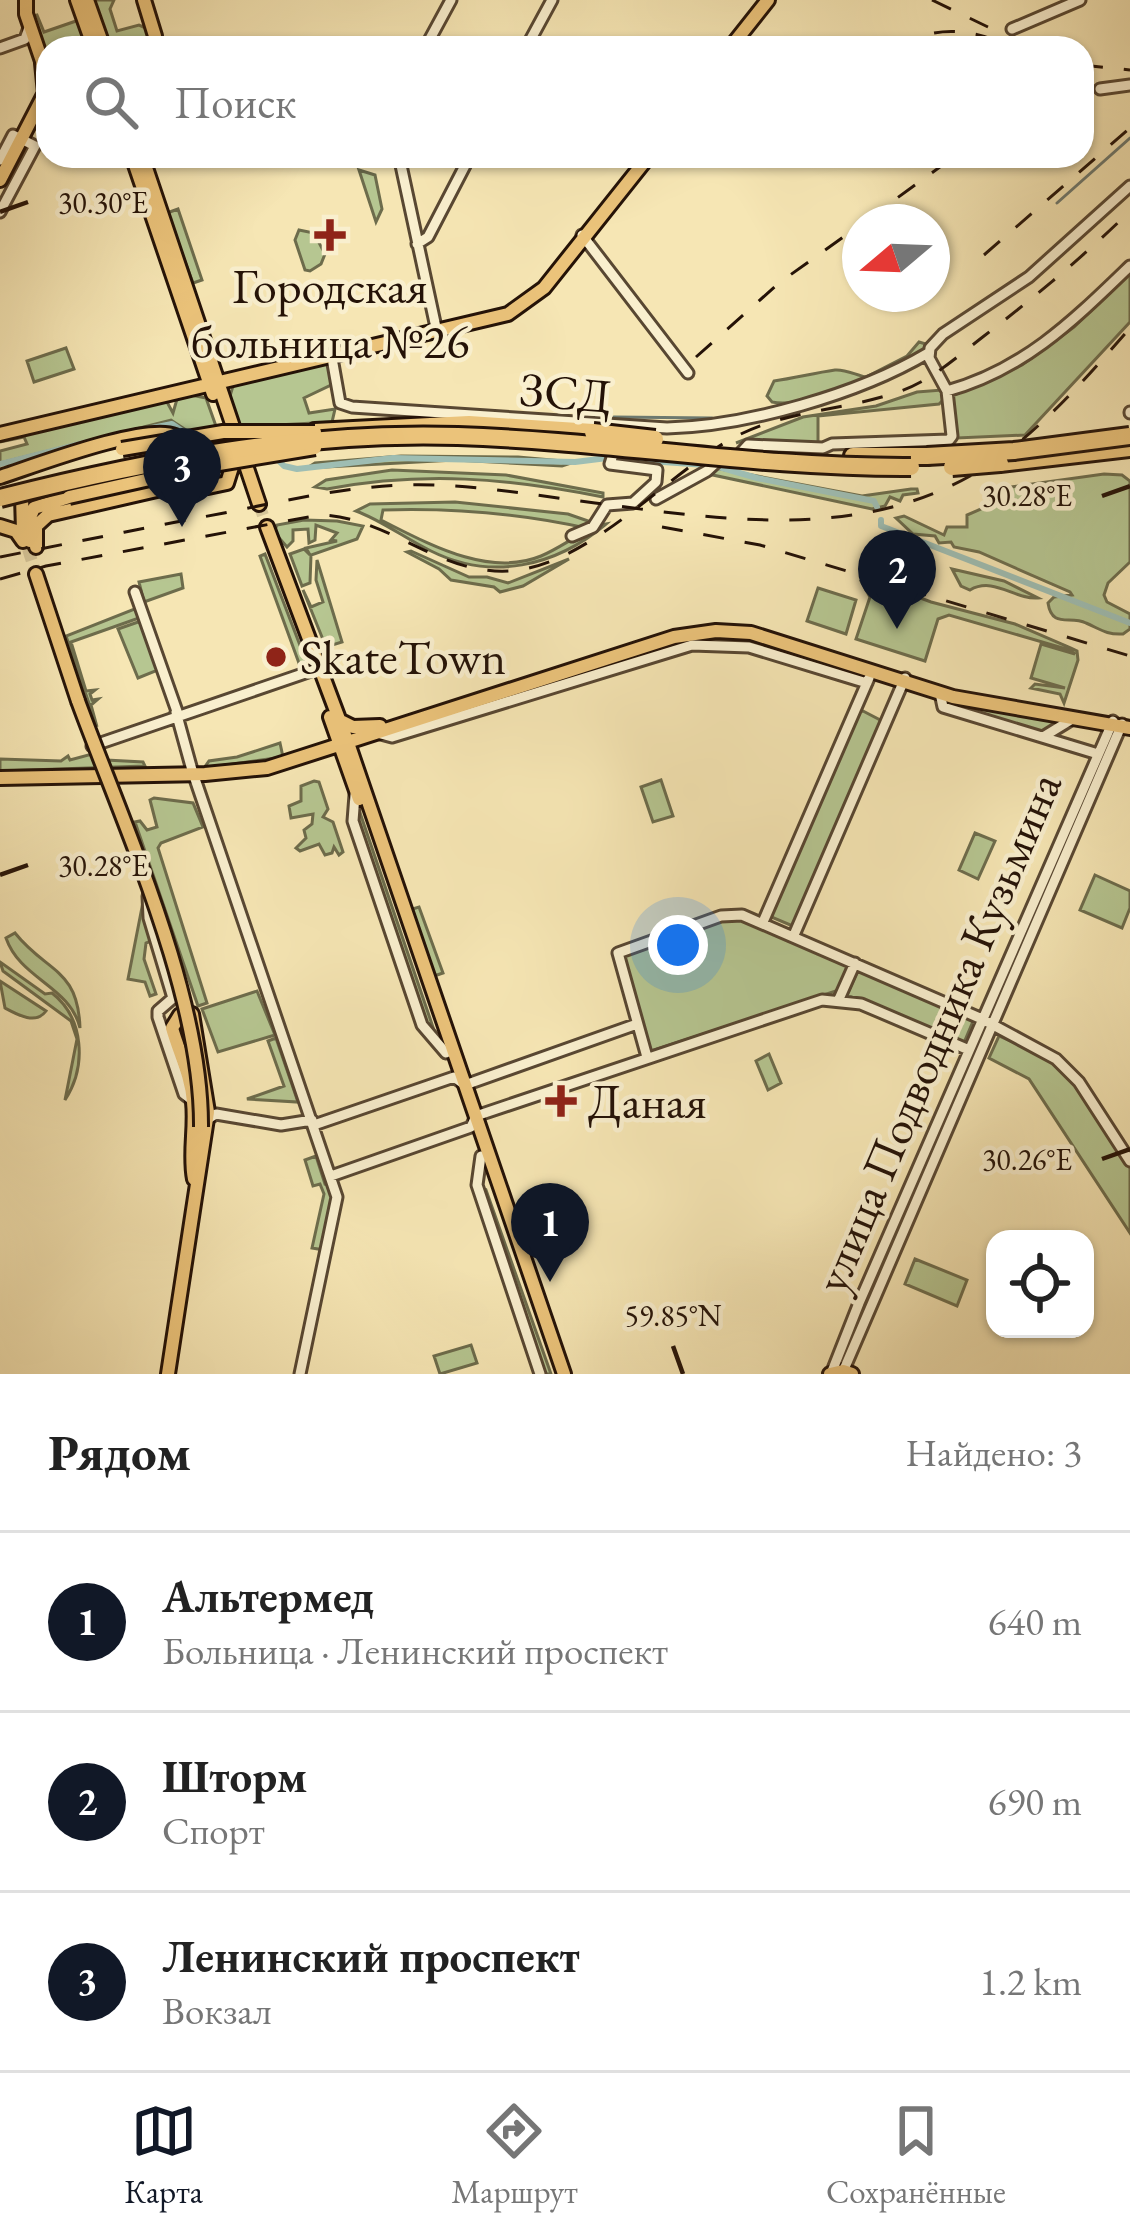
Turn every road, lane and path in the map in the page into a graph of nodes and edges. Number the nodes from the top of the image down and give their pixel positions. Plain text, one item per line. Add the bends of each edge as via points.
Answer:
1 (26, 0) edge
2 (77, 0) edge
3 (87, 0) edge
4 (143, 0) edge
5 (451, 0) edge
6 (550, 0) edge
7 (770, 0) edge
8 (1080, 0) edge
9 (30, 25) junction
10 (1012, 28) dead end
11 (90, 36) edge
12 (100, 36) edge
13 (155, 36) edge
14 (432, 36) edge
15 (530, 36) edge
16 (742, 36) edge
17 (36, 44) edge
18 (0, 51) edge
19 (36, 56) edge
20 (1130, 85) edge
21 (1100, 89) dead end
22 (36, 109) edge
23 (36, 119) edge
24 (20, 138) junction
25 (0, 160) edge
26 (136, 168) edge
27 (146, 168) edge
28 (404, 168) edge
29 (463, 168) edge
30 (637, 168) edge
31 (0, 183) edge
32 (1130, 186) edge
33 (0, 212) edge
34 (583, 236) junction
35 (419, 242) junction
36 (1130, 266) edge
37 (437, 330) junction
38 (928, 353) junction
39 (332, 358) junction
40 (688, 373) dead end
41 (214, 382) junction
42 (946, 392) junction
43 (622, 425) junction
44 (0, 432) edge
45 (315, 432) junction
46 (1130, 432) edge
47 (226, 434) junction
48 (482, 438) junction
49 (176, 441) dead end
50 (1130, 452) edge
51 (38, 469) junction
52 (0, 477) edge
53 (0, 489) edge
54 (22, 496) dead end
55 (0, 499) edge
56 (656, 499) dead end
57 (0, 526) edge
58 (264, 528) tunnel mouth
59 (572, 536) dead end
60 (30, 548) junction
61 (135, 592) dead end
62 (674, 637) junction
63 (692, 645) junction
64 (836, 660) junction
65 (820, 668) junction
66 (317, 669) junction
67 (870, 674) junction
68 (904, 680) junction
69 (940, 693) junction
70 (81, 700) junction
71 (177, 716) junction
72 (1074, 718) junction
73 (340, 719) junction
74 (1121, 724) edge
75 (378, 730) junction
76 (1043, 737) junction
77 (344, 743) junction
78 (89, 746) dead end
79 (1098, 754) junction
80 (194, 771) junction
81 (108, 774) junction
82 (0, 776) edge
83 (763, 922) junction
84 (794, 935) junction
85 (855, 963) junction
86 (1001, 991) junction
87 (839, 999) junction
88 (982, 1019) junction
89 (637, 1024) junction
90 (196, 1027) junction
91 (992, 1027) junction
92 (974, 1053) junction
93 (647, 1058) junction
94 (459, 1083) junction
95 (190, 1095) junction
96 (208, 1117) junction
97 (472, 1121) junction
98 (313, 1123) junction
99 (481, 1156) junction
100 (1130, 1161) edge
101 (331, 1176) junction
102 (194, 1179) junction
103 (838, 1373) edge
104 (166, 1374) edge
105 (300, 1374) edge
106 (540, 1374) edge
107 (559, 1374) edge

1 - 9 main road
2 - 11 main road
3 - 12 main road
4 - 13 main road
5 - 14 street
6 - 15 street
7 - 16 main road
8 - 10 street
9 - 17 main road
9 - 18 street via 25,39
18 - 19 street via 26,45
20 - 21 street
22 - 24 main road
23 - 24 main road
24 - 25 street
24 - 31 main road
24 - 33 street via 35,146
26 - 41 main road
27 - 41 main road
28 - 35 street
29 - 35 street
30 - 34 main road
32 - 38 street
34 - 37 main road via 523,306
34 - 40 street
35 - 37 street
36 - 42 street via 1036,351
37 - 39 main road
37 - 41 main road
38 - 42 street
38 - 43 street via 870,384 709,427
39 - 41 main road
39 - 43 street via 340,403 352,407
41 - 44 main road
41 - 47 main road
41 - 47 main road via 256,505
42 - 56 street via 950,440 748,445
43 - 59 street via 610,464 657,470 657,480 633,503 607,505 593,527
45 - 46 highway, ЗСД, bridge via 469,424 783,453 927,456
45 - 51 main road, bridge via 223,432
45 - 53 highway, ЗСД, bridge via 149,454
47 - 60 main road via 227,483 208,487 187,468 157,490 48,514
48 - 50 highway, ЗСД, bridge via 839,466
48 - 55 highway, ЗСД, bridge via 250,447
48 - 60 main road, bridge via 298,451 69,497 30,513
49 - 51 main road via 163,432 146,435
51 - 52 main road
54 - 60 main road
57 - 60 main road
58 - 66 main road
61 - 71 street
62 - 63 street
62 - 64 main road via 737,631
62 - 75 main road
63 - 65 street via 748,647
63 - 75 street via 392,737
64 - 65 street
64 - 67 main road
65 - 67 street
66 - 71 street
66 - 73 main road
66 - 77 main road
67 - 68 main road
67 - 75 main road via 757,631 692,629
67 - 83 street
68 - 69 main road
68 - 74 main road
68 - 84 street
69 - 72 main road
69 - 76 street via 943,707
70 - 70 main road via 60,630 40,573
70 - 90 main road, bridge via 120,790
70 - 96 main road, bridge via 172,961
71 - 78 street
71 - 80 street
72 - 74 main road
72 - 76 street
73 - 75 main road
73 - 77 main road
74 - 79 street, улица Подводника Кузьмина
74 - 86 street, улица Подводника Кузьмина
75 - 77 main road
76 - 79 street
77 - 80 main road via 267,768
77 - 94 main road
77 - 94 main road
79 - 86 street, улица Подводника Кузьмина
80 - 81 main road
80 - 98 street
81 - 82 main road
81 - 95 street via 173,998 158,1017
83 - 84 street
83 - 89 street via 728,915 620,951
84 - 85 street
85 - 87 street
85 - 88 street
86 - 88 street, улица Подводника Кузьмина
86 - 91 street, улица Подводника Кузьмина
87 - 92 street
87 - 93 street
88 - 91 street
88 - 92 street, улица Подводника Кузьмина
89 - 93 street
89 - 94 street
90 - 95 main road via 184,1014 172,1028
90 - 96 main road
91 - 92 street, улица Подводника Кузьмина
91 - 100 street via 1065,1066
92 - 103 street, улица Подводника Кузьмина
93 - 97 street
94 - 97 main road
94 - 98 street
95 - 102 main road
96 - 98 street
96 - 102 main road
96 - 104 main road
97 - 99 main road
97 - 101 street
97 - 107 main road
98 - 101 street
99 - 106 street via 477,1184
99 - 107 main road
101 - 105 street via 337,1207
102 - 104 main road

